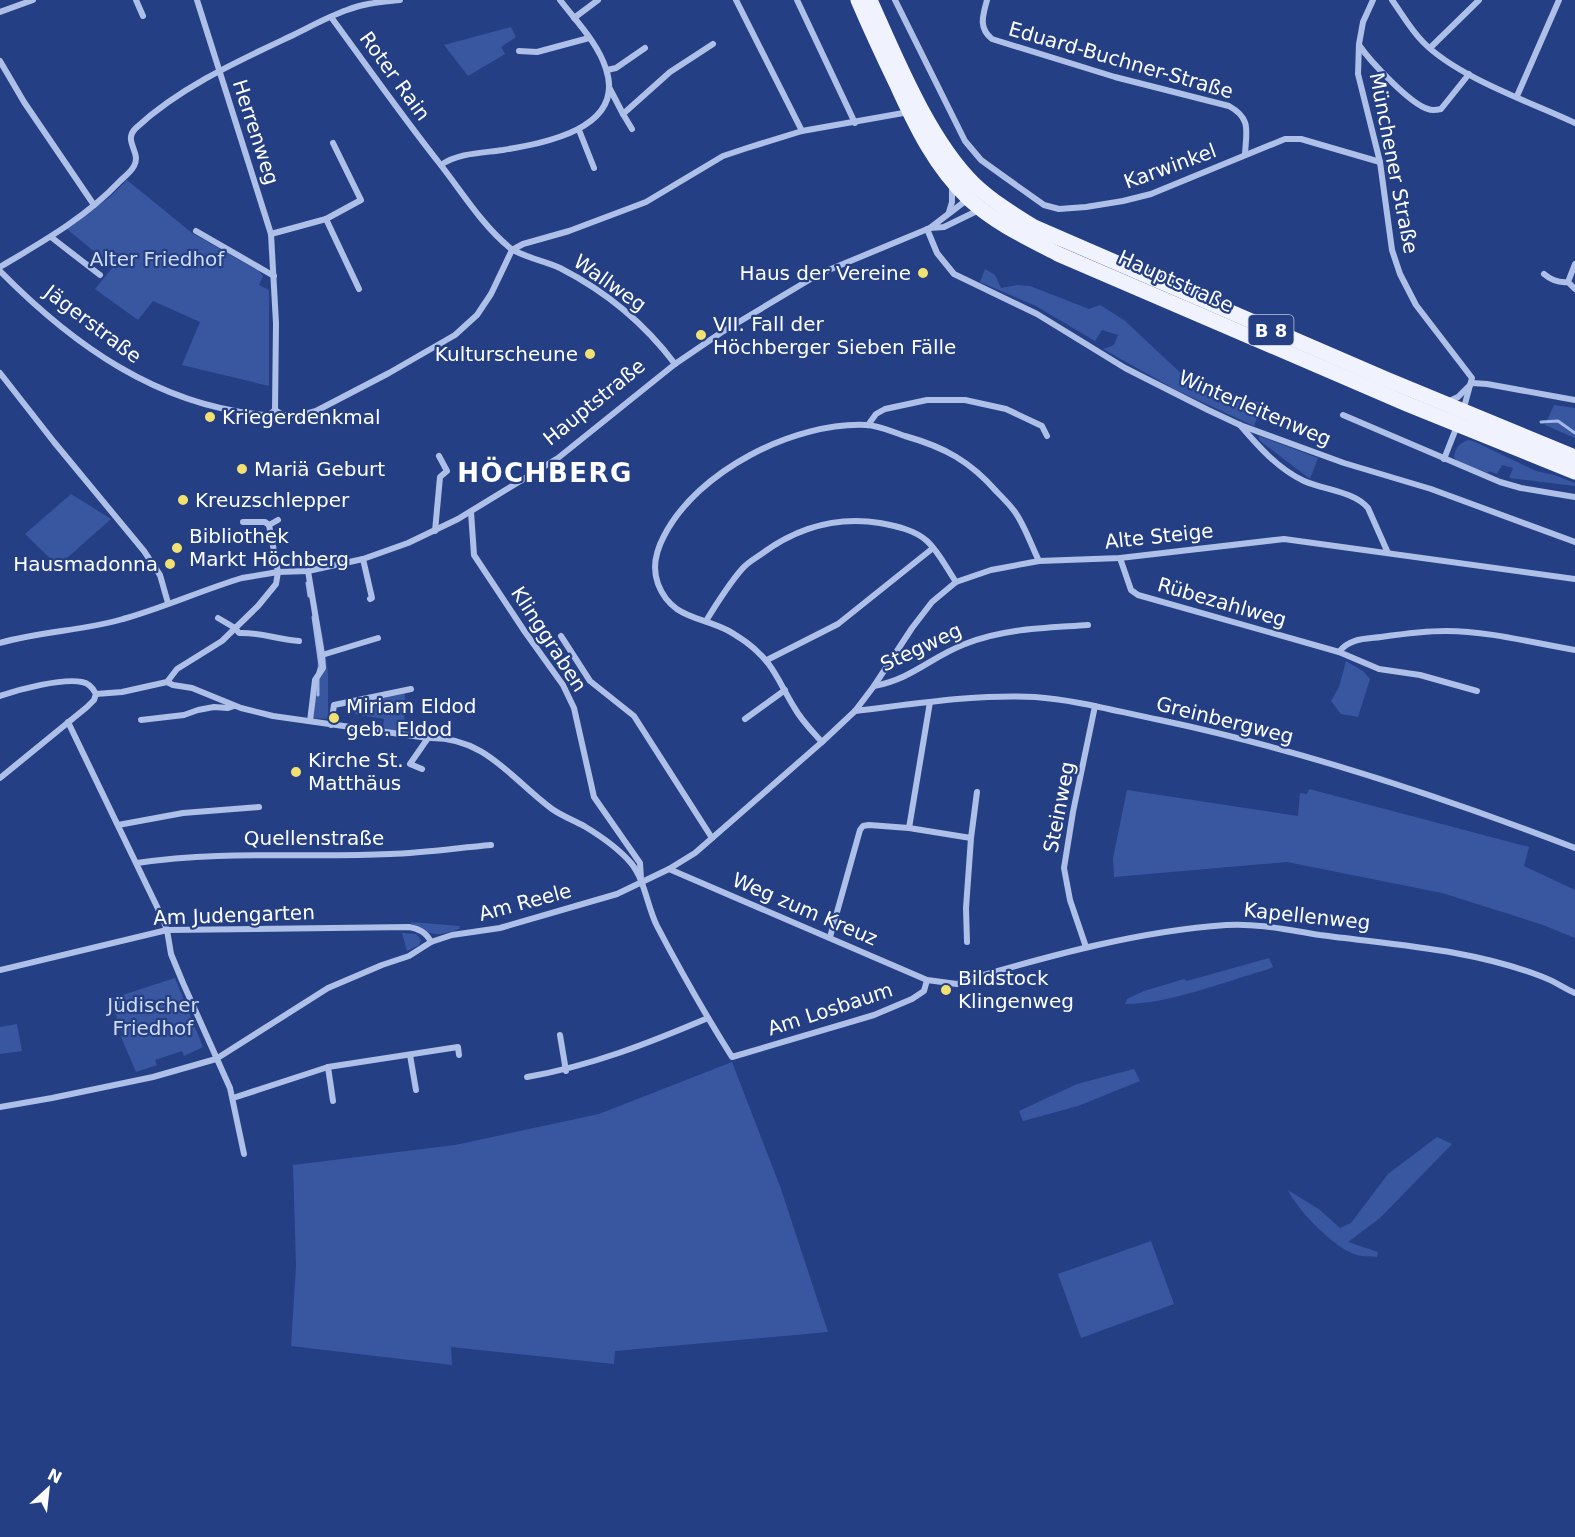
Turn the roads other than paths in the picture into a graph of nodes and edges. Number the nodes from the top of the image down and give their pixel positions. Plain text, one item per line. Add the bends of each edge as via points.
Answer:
1 (33, 0) edge
2 (136, 0) edge
3 (197, 0) edge
4 (400, 0) edge
5 (560, 0) edge
6 (598, 0) edge
7 (736, 0) edge
8 (796, 0) edge
9 (858, 0) edge
10 (870, 0) edge
11 (987, 0) edge
12 (1373, 0) edge
13 (1392, 0) edge
14 (1479, 0) edge
15 (1559, 0) edge
16 (897, 1) edge
17 (0, 12) edge
18 (143, 16) dead end
19 (331, 17) junction
20 (574, 18) junction
21 (589, 38) junction
22 (713, 44) dead end
23 (1359, 44) junction
24 (645, 48) dead end
25 (1430, 48) junction
26 (519, 51) dead end
27 (0, 61) edge
28 (607, 70) junction
29 (220, 72) junction
30 (1469, 74) junction
31 (610, 89) junction
32 (1517, 96) junction
33 (909, 112) junction
34 (623, 114) junction
35 (855, 123) junction
36 (1575, 123) edge
37 (632, 129) dead end
38 (579, 130) junction
39 (802, 131) junction
40 (333, 143) dead end
41 (1245, 154) junction
42 (1380, 162) junction
43 (441, 165) junction
44 (594, 168) dead end
45 (952, 181) junction
46 (982, 200) junction
47 (94, 205) junction
48 (949, 212) junction
49 (326, 219) junction
50 (928, 228) junction
51 (196, 231) dead end
52 (272, 234) junction
53 (51, 237) junction
54 (512, 250) junction
55 (1575, 264) edge
56 (0, 269) edge
57 (1545, 274) dead end
58 (100, 275) dead end
59 (274, 276) junction
60 (1568, 282) junction
61 (359, 289) dead end
62 (1575, 289) edge
63 (675, 364) junction
64 (0, 374) edge
65 (1472, 383) junction
66 (1575, 400) edge
67 (1444, 404) junction
68 (275, 410) junction
69 (1343, 415) dead end
70 (1460, 419) junction
71 (1240, 424) junction
72 (868, 425) junction
73 (1047, 436) dead end
74 (439, 456) dead end
75 (1573, 456) edge
76 (1444, 459) junction
77 (1575, 472) edge
78 (1575, 497) edge
79 (471, 512) junction
80 (278, 520) dead end
81 (243, 522) dead end
82 (269, 525) junction
83 (435, 531) junction
84 (1575, 542) edge
85 (933, 548) junction
86 (1388, 553) junction
87 (1120, 558) junction
88 (363, 559) junction
89 (1039, 561) junction
90 (308, 571) junction
91 (278, 572) junction
92 (1575, 579) edge
93 (956, 582) junction
94 (370, 599) dead end
95 (168, 603) junction
96 (218, 618) dead end
97 (706, 621) junction
98 (1088, 625) dead end
99 (235, 628) junction
100 (561, 636) dead end
101 (378, 638) dead end
102 (299, 640) dead end
103 (0, 643) edge
104 (1575, 650) edge
105 (1339, 652) junction
106 (322, 655) junction
107 (767, 660) junction
108 (166, 682) junction
109 (874, 686) junction
110 (411, 688) dead end
111 (785, 690) junction
112 (1477, 691) dead end
113 (96, 694) junction
114 (0, 696) edge
115 (211, 697) junction
116 (930, 702) junction
117 (234, 706) junction
118 (1095, 706) junction
119 (207, 708) junction
120 (855, 711) junction
121 (745, 719) dead end
122 (141, 720) dead end
123 (68, 722) junction
124 (310, 722) junction
125 (331, 725) junction
126 (428, 738) junction
127 (822, 742) junction
128 (422, 769) dead end
129 (0, 778) edge
130 (977, 792) dead end
131 (259, 807) dead end
132 (118, 825) junction
133 (909, 828) junction
134 (712, 838) junction
135 (971, 838) junction
136 (490, 845) dead end
137 (1575, 848) edge
138 (137, 863) junction
139 (669, 869) junction
140 (641, 882) junction
141 (167, 930) junction
142 (830, 937) junction
143 (431, 942) junction
144 (967, 942) dead end
145 (1086, 947) junction
146 (0, 970) edge
147 (927, 980) junction
148 (1575, 993) edge
149 (708, 1018) junction
150 (560, 1035) dead end
151 (410, 1054) junction
152 (459, 1055) dead end
153 (216, 1059) junction
154 (328, 1067) junction
155 (566, 1071) junction
156 (527, 1077) dead end
157 (416, 1090) dead end
158 (233, 1098) junction
159 (333, 1101) dead end
160 (0, 1107) edge
161 (244, 1154) dead end

1 - 17 street
2 - 18 street
3 - 29 street, Herrenweg
4 - 19 street via 371,3
5 - 20 street
6 - 20 street
7 - 39 street
8 - 35 street
9 - 33 main road, B 8
10 - 46 main road, B 8 via 923,111
11 - 41 street, Eduard-Buchner-Straße via 983,29 992,39 1115,77 1229,106 1241,113 1246,124
12 - 23 street, Münchener Straße
13 - 25 street
14 - 25 street
15 - 32 street
16 - 41 street, Karwinkel via 965,141 981,160 1051,208 1086,207 1151,194
19 - 29 street
19 - 43 street, Roter Rain
20 - 21 street
21 - 26 street via 537,52
21 - 28 street
22 - 34 street via 661,79
23 - 30 street via 1369,58 1427,109 1442,109
23 - 42 street, Münchener Straße via 1358,74
24 - 28 street
25 - 30 street
27 - 47 street
28 - 31 street
29 - 47 street via 164,106 134,130 130,136 134,166
29 - 52 street, Herrenweg
30 - 32 street
31 - 34 street
31 - 38 street via 599,112
32 - 36 street
33 - 35 street
33 - 45 main road, B 8
34 - 37 street
35 - 39 street
38 - 43 street via 539,142 451,158
38 - 44 street
39 - 54 street via 723,156 621,213
40 - 49 street via 361,201
41 - 42 street, Karwinkel via 1285,139 1301,139
42 - 65 street, Münchener Straße via 1392,250 1400,274 1416,305 1470,372
43 - 54 street, Roter Rain via 493,232
45 - 46 main road, B 8
45 - 48 street
46 - 48 street, Hauptstraße
46 - 50 street, Hauptstraße via 944,227
46 - 67 main road, Hauptstraße / B 8 via 1034,227
46 - 70 main road, Hauptstraße / B 8 via 1018,234 1058,254
47 - 53 street
48 - 50 street, Hauptstraße
49 - 52 street
49 - 61 street
50 - 63 street, Hauptstraße via 819,274
50 - 71 street, Winterleitenweg via 937,254 954,274 1037,314 1125,368
51 - 59 street
52 - 59 street, Herrenweg
53 - 56 street
53 - 58 street
54 - 63 street, Wallweg via 559,268 613,302 659,342
54 - 68 street via 477,315 454,335 316,411 283,415
55 - 60 street
56 - 68 street, Jägerstraße via 90,348 136,378 202,404 265,415
57 - 60 street via 1550,279
59 - 68 street, Herrenweg
60 - 62 street
63 - 79 street, Hauptstraße via 558,458
64 - 95 street via 144,551 159,574
65 - 66 street
65 - 67 street
65 - 70 street
67 - 70 main road, Hauptstraße / B 8
69 - 76 street
70 - 75 main road, Hauptstraße / B 8
70 - 76 street
70 - 77 main road, Hauptstraße / B 8
71 - 84 street, Winterleitenweg
71 - 86 street via 1257,446 1294,476 1364,503
72 - 73 street via 885,409 927,400 965,400 1006,409 1042,426
72 - 89 street via 931,444 980,473 1015,512
72 - 97 street via 811,432 749,455 715,477 671,521 654,567 657,584 675,609
74 - 83 street via 447,471 440,477
76 - 78 street via 1500,482
79 - 83 street, Hauptstraße
79 - 140 street, Klinggraben via 474,555 563,685 574,708 594,797 640,863
80 - 82 street
81 - 82 street
82 - 91 street
83 - 88 street, Hauptstraße
85 - 93 street
85 - 97 street via 915,533 893,526 844,521 819,524 775,544 744,567
85 - 107 street via 838,624
86 - 87 street, Alte Steige via 1284,539
86 - 92 street, Alte Steige
87 - 89 street, Alte Steige
87 - 105 street, Rübezahlweg via 1131,590 1138,595
88 - 90 street, Hauptstraße
88 - 94 street
89 - 93 street, Alte Steige via 991,570
90 - 91 street, Hauptstraße
90 - 106 street
91 - 95 street, Hauptstraße via 242,578
91 - 99 street via 276,584
93 - 109 street, Alte Steige via 932,602
95 - 103 street, Hauptstraße via 94,627
96 - 99 street
97 - 107 street via 728,630
98 - 109 street, Stegweg via 1028,630 968,642 908,676
99 - 102 street via 239,633
99 - 108 street via 222,641 177,669
100 - 134 street via 590,681 634,716
101 - 106 street
104 - 105 street via 1447,631 1354,640
105 - 112 street, Rübezahlweg via 1379,669 1420,675
106 - 124 street via 323,668 315,680
107 - 111 street
108 - 113 street
108 - 115 street
109 - 120 street, Alte Steige
110 - 125 street via 334,705
111 - 121 street
111 - 127 street via 801,719
113 - 114 street via 82,681 68,681
113 - 123 street
115 - 117 street
115 - 119 street
116 - 118 street, Greinbergweg via 1037,697
116 - 120 street, Greinbergweg
116 - 133 street
117 - 119 street
117 - 124 street
118 - 137 street, Greinbergweg via 1322,761 1483,812
118 - 145 street, Steinweg via 1064,868
119 - 122 street
120 - 127 street, Alte Steige
123 - 129 street
123 - 132 street
124 - 125 street
125 - 126 street
126 - 128 street via 410,764
126 - 140 street via 453,740 487,755 552,809 617,850 632,863
127 - 134 street, Am Reele
130 - 135 street
131 - 132 street via 183,813
132 - 138 street
133 - 135 street
133 - 142 street via 869,825 860,830
134 - 139 street, Am Reele
135 - 144 street
136 - 138 street, Quellenstraße via 390,854 271,853
138 - 141 street
139 - 140 street, Am Reele
139 - 142 street, Weg zum Kreuz
140 - 143 street, Am Reele via 617,894 500,928
140 - 149 street via 656,923
141 - 143 street, Am Judengarten via 409,927 427,934
141 - 146 street, Am Judengarten
141 - 153 street via 171,954
142 - 147 street, Weg zum Kreuz
143 - 153 street, Am Reele via 409,956 328,988
145 - 147 street, Kapellenweg via 957,984
145 - 148 street, Kapellenweg via 1178,930 1260,924 1437,949 1501,963 1544,977
147 - 149 street, Am Losbaum via 924,991 912,999 874,1015 732,1057
149 - 155 street via 643,1046
150 - 155 street
151 - 152 street via 458,1047
151 - 154 street
151 - 157 street
153 - 158 street
153 - 160 street, Am Reele via 153,1077
154 - 158 street
154 - 159 street
155 - 156 street
158 - 161 street

